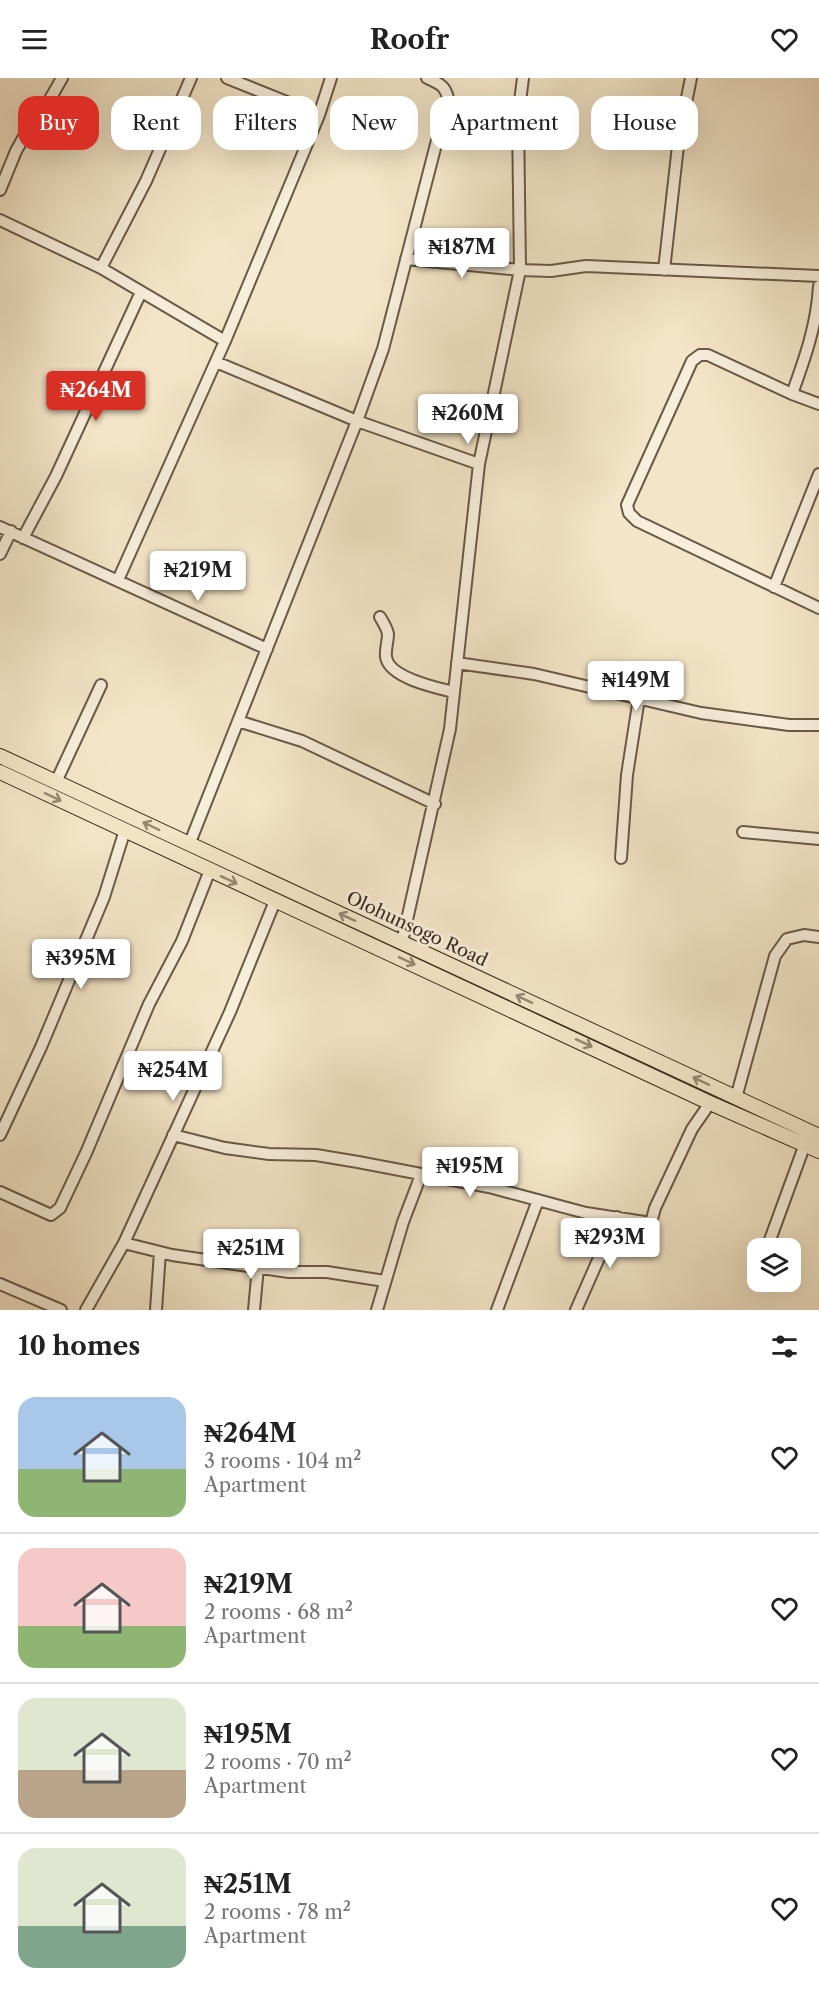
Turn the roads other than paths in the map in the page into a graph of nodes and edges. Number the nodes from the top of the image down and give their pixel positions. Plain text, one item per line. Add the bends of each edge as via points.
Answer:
1 (62, 78) edge
2 (191, 78) edge
3 (227, 78) edge
4 (331, 78) edge
5 (427, 78) edge
6 (523, 78) edge
7 (691, 78) edge
8 (319, 115) junction
9 (0, 190) edge
10 (0, 220) edge
11 (406, 259) junction
12 (101, 267) junction
13 (520, 270) junction
14 (664, 270) junction
15 (819, 276) edge
16 (819, 286) edge
17 (141, 292) junction
18 (225, 341) junction
19 (216, 362) junction
20 (792, 394) junction
21 (819, 404) edge
22 (357, 421) junction
23 (479, 464) junction
24 (819, 474) edge
25 (5, 529) edge
26 (23, 538) junction
27 (0, 554) edge
28 (118, 580) junction
29 (774, 587) junction
30 (819, 608) edge
31 (380, 617) dead end
32 (267, 649) junction
33 (457, 663) junction
34 (101, 685) dead end
35 (454, 692) junction
36 (639, 698) junction
37 (238, 721) junction
38 (819, 725) edge
39 (0, 756) edge
40 (0, 772) edge
41 (56, 782) junction
42 (435, 804) junction
43 (125, 830) junction
44 (742, 832) dead end
45 (819, 839) edge
46 (189, 844) junction
47 (621, 858) dead end
48 (210, 870) junction
49 (275, 901) junction
50 (819, 937) edge
51 (402, 942) junction
52 (566, 1018) junction
53 (558, 1031) junction
54 (736, 1098) junction
55 (710, 1103) junction
56 (0, 1135) edge
57 (173, 1135) junction
58 (819, 1136) edge
59 (805, 1144) junction
60 (819, 1151) edge
61 (421, 1175) junction
62 (0, 1192) edge
63 (538, 1200) junction
64 (618, 1217) junction
65 (771, 1238) edge
66 (124, 1243) junction
67 (160, 1252) junction
68 (258, 1267) junction
69 (385, 1281) junction
70 (0, 1284) edge
71 (61, 1310) edge
72 (86, 1310) edge
73 (156, 1310) edge
74 (254, 1310) edge
75 (377, 1310) edge
76 (497, 1310) edge
77 (576, 1310) edge

1 - 9 street via 16,151
2 - 12 street via 146,181
3 - 8 street
4 - 8 street
5 - 11 street via 442,85 448,98
6 - 13 street via 518,117
7 - 14 street
8 - 18 street
10 - 12 street
11 - 13 street
11 - 22 street via 383,349
12 - 17 street
13 - 14 street via 586,266
13 - 23 street
14 - 15 street
16 - 20 street via 810,342
17 - 18 street
17 - 26 street
18 - 19 street
19 - 22 street
19 - 28 street
20 - 21 street
20 - 29 street via 708,355 700,355 692,361 627,505 637,521
22 - 23 street
22 - 32 street
23 - 33 street
24 - 29 street
25 - 26 street
25 - 27 street
26 - 28 street
28 - 32 street
29 - 30 street
31 - 35 street via 388,634 389,666 428,685
32 - 37 street
33 - 35 street
33 - 36 street via 534,674
34 - 41 street
35 - 42 street
36 - 38 street via 702,713 789,725
36 - 47 street via 627,775
37 - 42 street via 302,741
37 - 46 street
39 - 41 main road, Olohunsogo Road
40 -> 43 main road, Olohunsogo Road
46 -> 41 main road, Olohunsogo Road
42 - 51 street
43 - 48 main road, Olohunsogo Road
43 - 56 street via 91,929
44 - 45 street
51 -> 46 main road, Olohunsogo Road
48 -> 49 main road, Olohunsogo Road
48 - 62 street via 182,941 149,1004 60,1208 51,1215
49 -> 53 main road, Olohunsogo Road
49 - 57 street via 230,1012
50 - 54 street via 788,939 775,956
52 -> 51 main road, Olohunsogo Road
52 - 53 main road
54 -> 52 main road, Olohunsogo Road
53 -> 55 main road, Olohunsogo Road
54 - 58 main road, Olohunsogo Road
55 - 59 main road, Olohunsogo Road
55 - 64 street via 692,1128 651,1223
57 - 61 street via 225,1148 316,1155
57 - 66 street
59 - 60 main road, Olohunsogo Road
59 - 65 street
61 - 63 street
61 - 69 street
63 - 64 street
63 - 76 street
64 - 77 street
66 - 67 street
66 - 72 street
67 - 68 street
67 - 73 street
68 - 69 street
68 - 74 street
69 - 75 street
70 - 71 street

